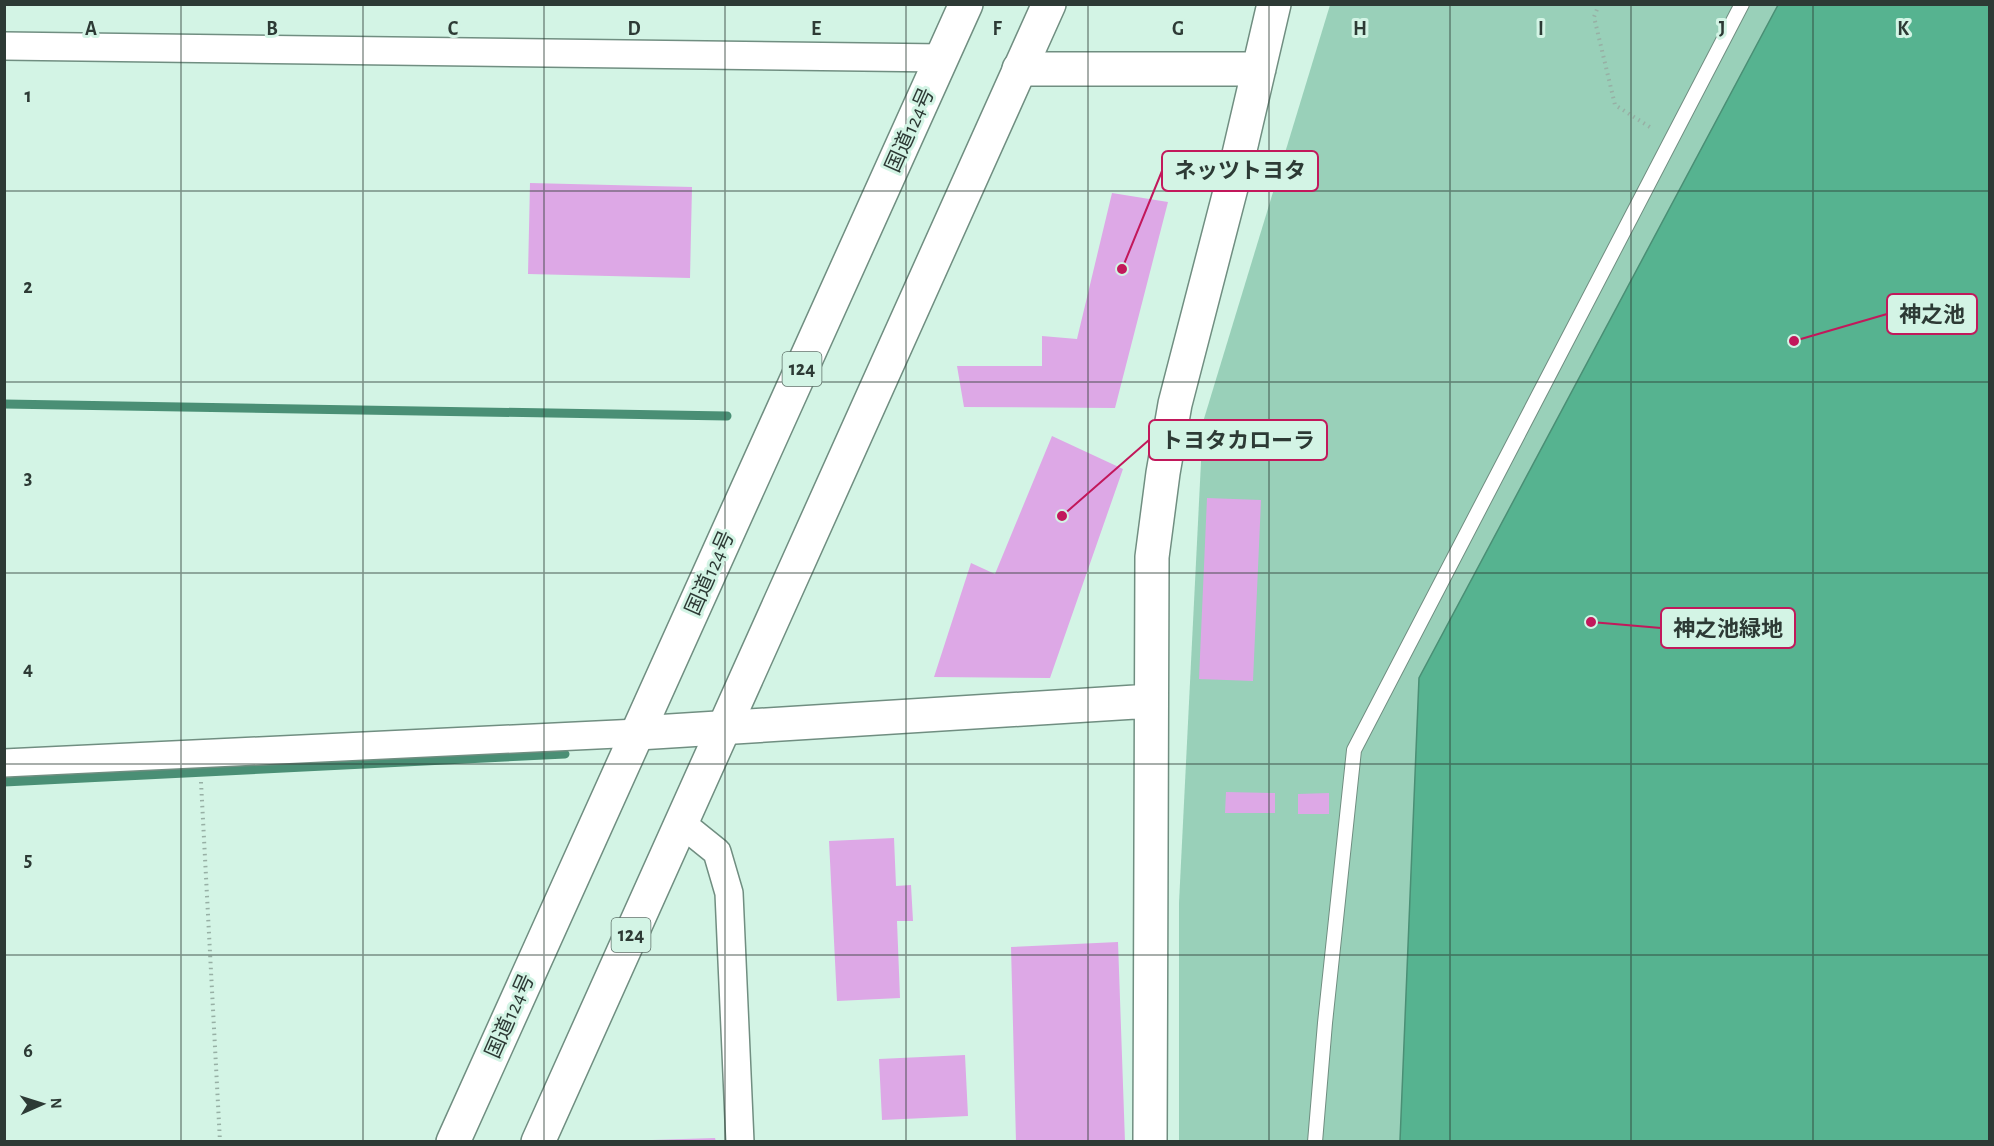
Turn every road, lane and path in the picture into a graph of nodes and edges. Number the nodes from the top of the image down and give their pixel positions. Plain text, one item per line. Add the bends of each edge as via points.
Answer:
1 (966, 4) edge
2 (1048, 4) edge
3 (1274, 4) edge
4 (1599, 4) edge
5 (1742, 4) edge
6 (4, 46) edge
7 (942, 58) junction
8 (1019, 69) junction
9 (1259, 69) junction
10 (1671, 141) junction
11 (1151, 701) junction
12 (725, 728) junction
13 (638, 733) junction
14 (200, 755) junction
15 (4, 763) edge
16 (681, 823) junction
17 (220, 1142) edge
18 (453, 1142) edge
19 (538, 1142) edge
20 (740, 1142) edge
21 (1150, 1142) edge
22 (1316, 1142) edge

1 - 7 main road, 国道124号 / 124
2 - 8 main road, 124
3 - 9 main road
4 - 10 path via 1594,17 1615,105
5 - 10 lane
6 - 7 street
7 - 13 main road, 国道124号 / 124
8 - 9 main road
8 - 12 main road, 124
9 - 11 main road via 1175,404 1163,473 1152,557
10 - 22 lane via 1354,750
11 - 12 main road
11 - 21 main road
12 - 13 main road
12 - 16 main road, 124
13 - 14 street
13 - 18 main road, 国道124号 / 124
14 - 15 street
14 - 17 path
16 - 19 main road, 124
16 - 20 street via 717,852 729,893

